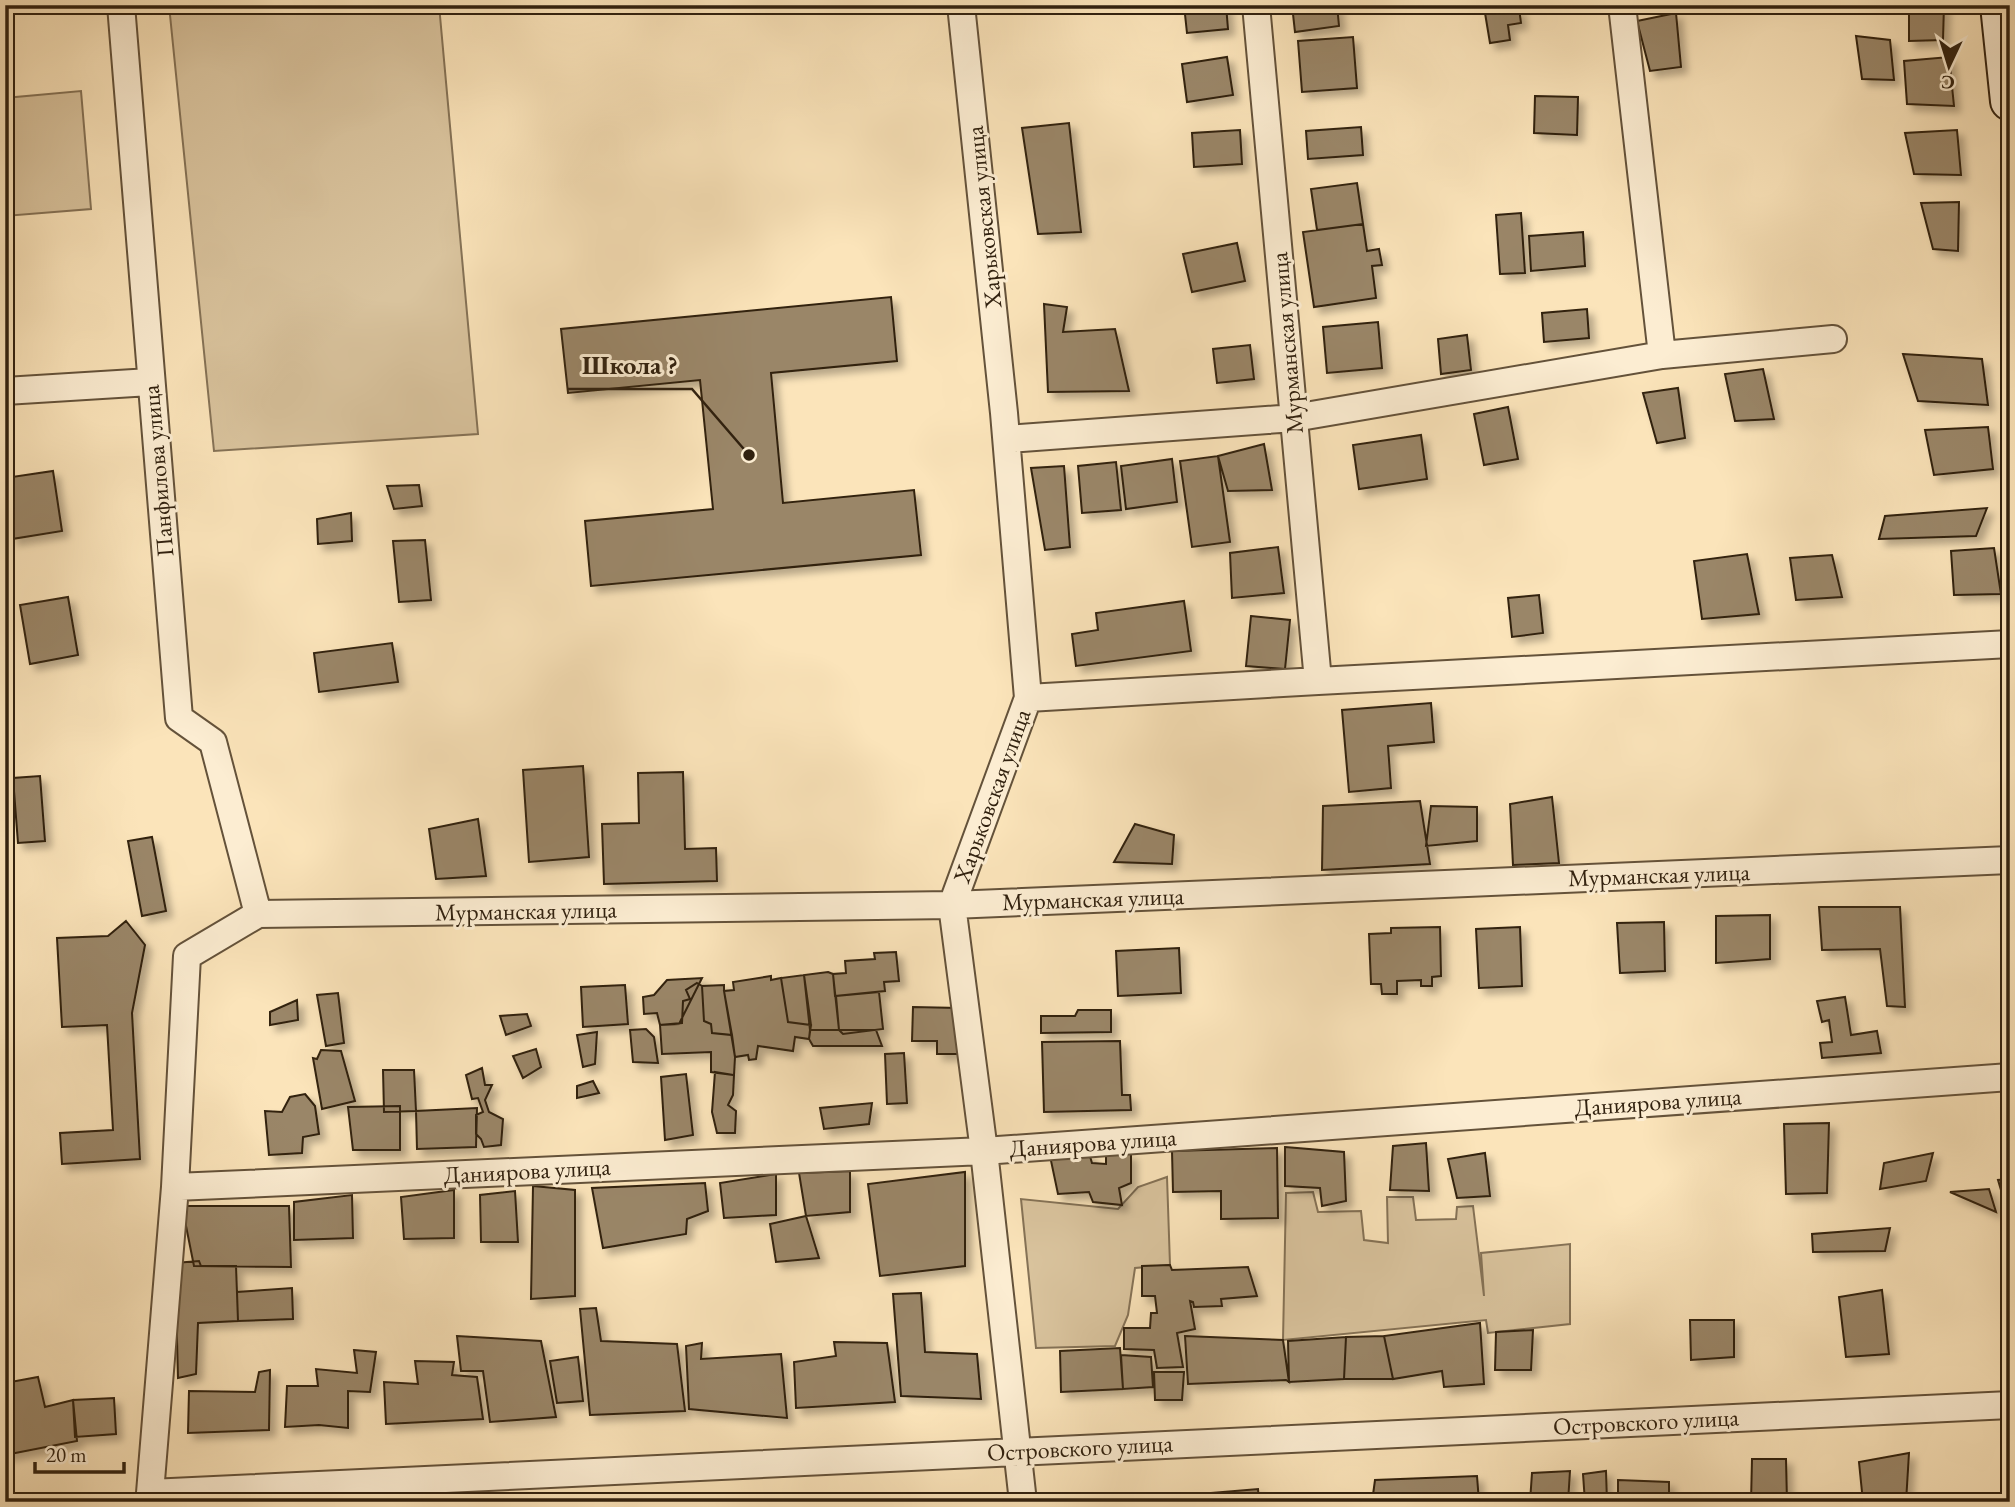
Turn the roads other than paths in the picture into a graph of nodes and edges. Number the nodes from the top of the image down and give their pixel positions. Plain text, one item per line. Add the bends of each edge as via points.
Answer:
1 (121, 5) edge
2 (961, 5) edge
3 (1256, 5) edge
4 (1622, 5) edge
5 (2000, 5) edge
6 (2010, 101) edge
7 (1833, 339) dead end
8 (1662, 355) junction
9 (150, 382) junction
10 (5, 391) edge
11 (1294, 418) junction
12 (1007, 439) junction
13 (2010, 644) edge
14 (1318, 681) junction
15 (1028, 698) junction
16 (2010, 860) edge
17 (952, 905) junction
18 (258, 914) junction
19 (2010, 1077) edge
20 (984, 1151) junction
21 (174, 1187) junction
22 (2010, 1405) edge
23 (1018, 1451) junction
24 (151, 1497) edge
25 (1023, 1502) edge

1 - 9 street, Панфилова улица
2 - 12 street, Харьковская улица
3 - 11 street, Мурманская улица
4 - 8 street
5 - 6 main road
7 - 8 street
8 - 11 street
9 - 10 street
9 - 18 street, Панфилова улица via 179,718 213,742
11 - 12 street
11 - 14 street, Мурманская улица
12 - 15 street, Харьковская улица
13 - 14 street
14 - 15 street
15 - 17 street, Харьковская улица
16 - 17 street, Мурманская улица
17 - 18 street, Мурманская улица
17 - 20 street, Харьковская улица
18 - 21 street, Мурманская улица via 187,956
19 - 20 street, Даниярова улица
20 - 21 street, Даниярова улица
20 - 23 street, Харьковская улица
21 - 24 street
22 - 23 street, Островского улица
23 - 24 street, Островского улица
23 - 25 street, Харьковская улица

